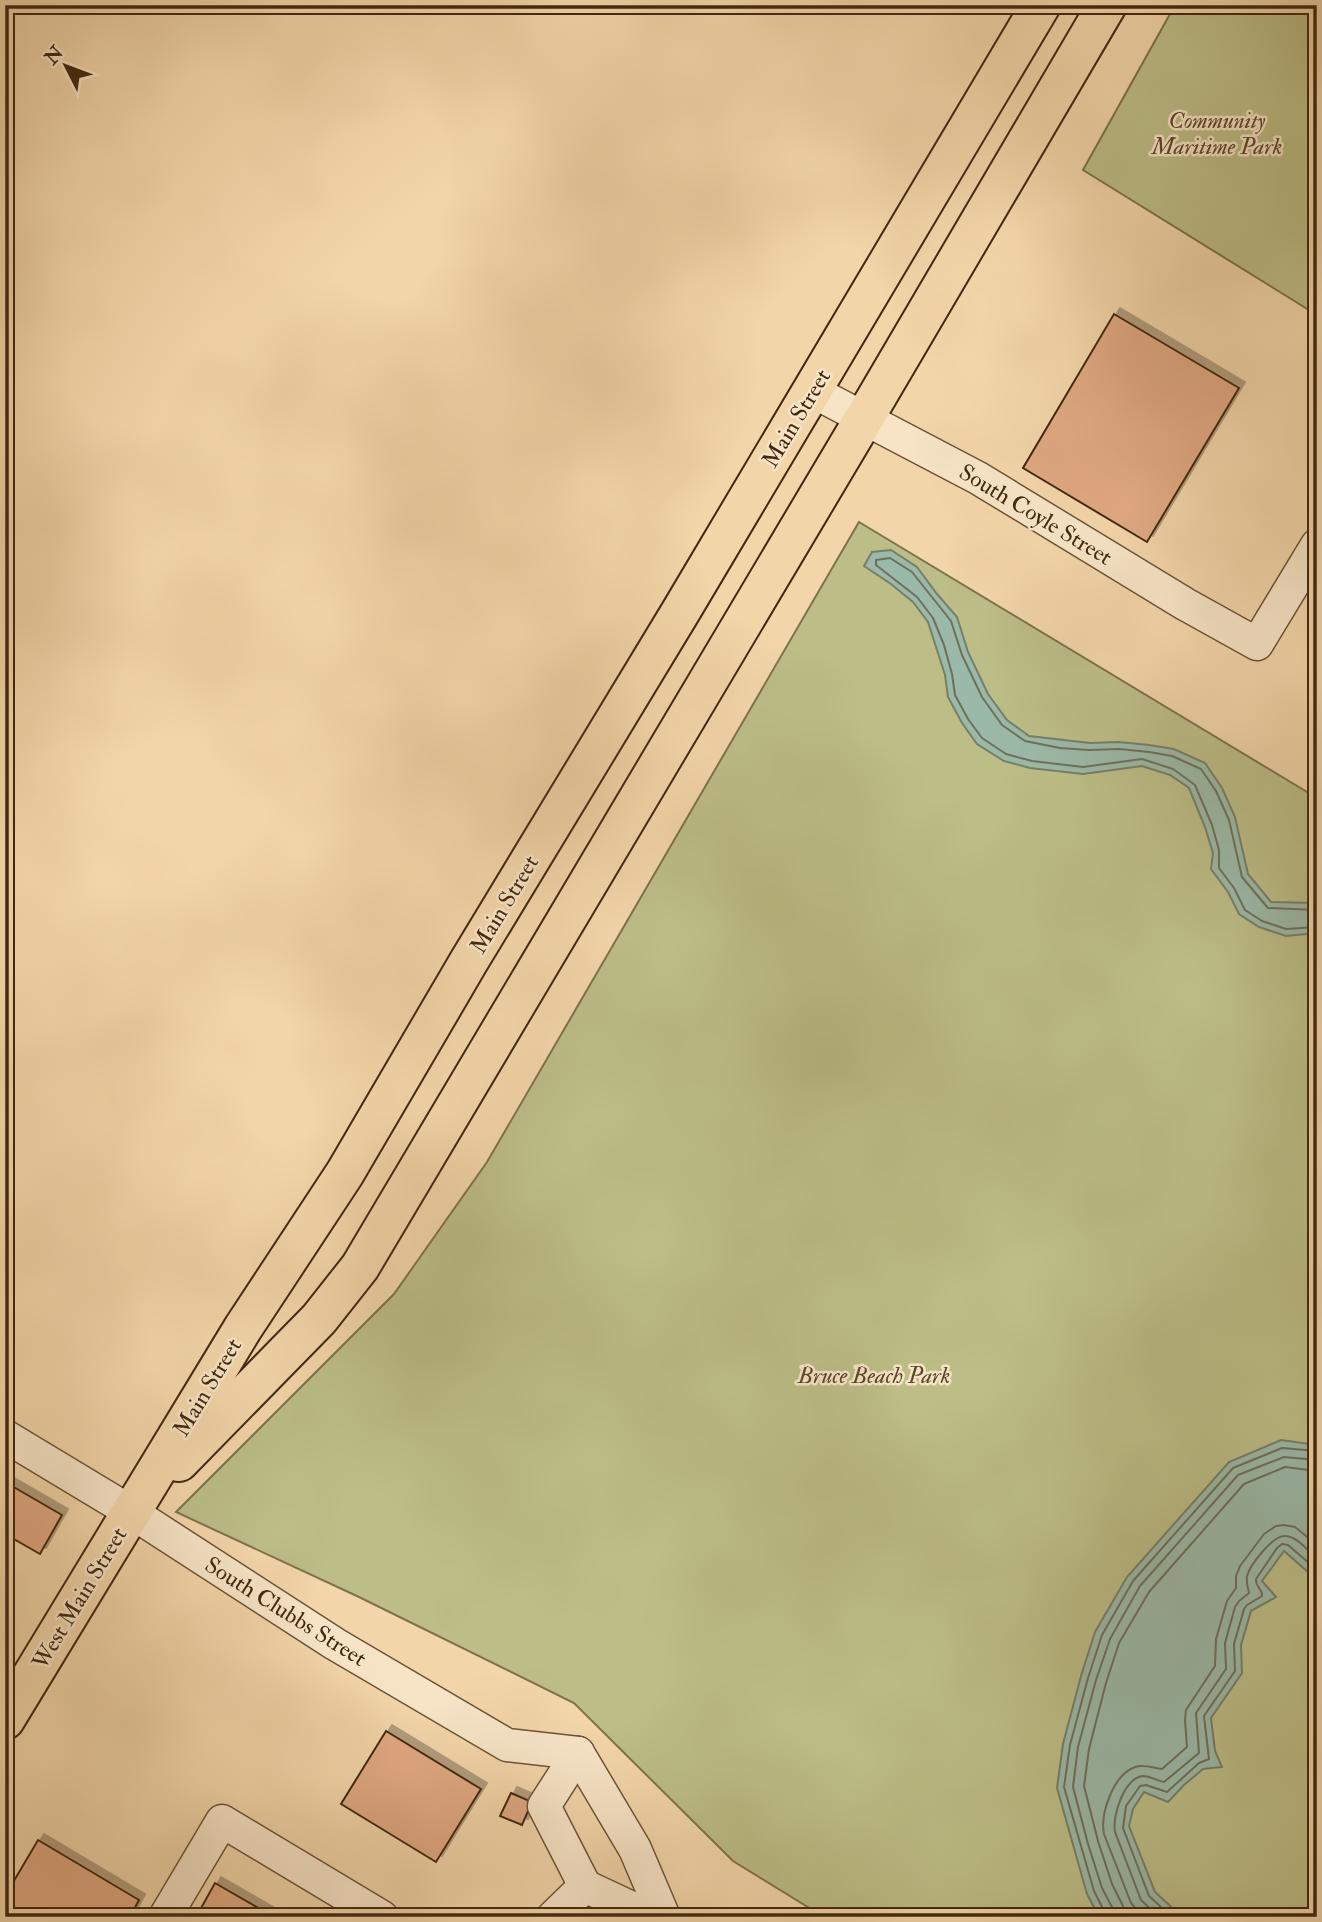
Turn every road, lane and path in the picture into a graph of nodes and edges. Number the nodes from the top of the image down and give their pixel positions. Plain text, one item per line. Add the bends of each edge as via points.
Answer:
1 (1041, 5) edge
2 (1107, 5) edge
3 (812, 391) junction
4 (865, 417) junction
5 (1317, 545) edge
6 (5, 1436) edge
7 (131, 1512) junction
8 (5, 1720) edge
9 (578, 1753) junction
10 (585, 1886) junction
11 (165, 1917) edge
12 (382, 1917) edge
13 (553, 1917) edge
14 (651, 1917) edge
15 (664, 1917) edge

1 - 3 main road, Main Street
2 - 4 main road, Main Street
3 - 4 street, South Coyle Street
3 - 7 main road, Main Street via 345,1173 243,1328
4 - 5 street, South Coyle Street via 978,478 1257,644
4 - 7 main road, Main Street via 360,1267 318,1319
6 - 7 street, South Clubbs Street
7 - 8 main road, West Main Street
7 - 9 street, South Clubbs Street via 335,1644 507,1745
9 - 10 street via 544,1807
9 - 15 street via 635,1849
10 - 13 street
10 - 14 street
11 - 12 street via 222,1821

